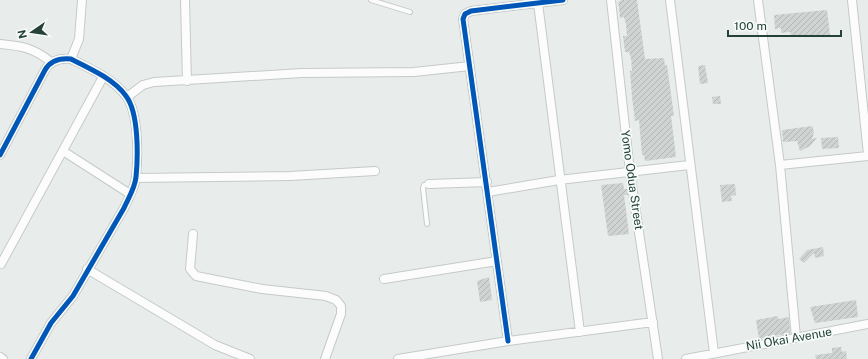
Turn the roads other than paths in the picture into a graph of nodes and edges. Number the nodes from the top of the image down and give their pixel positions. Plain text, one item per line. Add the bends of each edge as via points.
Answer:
1 (82, 0) edge
2 (185, 0) edge
3 (371, 0) edge
4 (563, 0) edge
5 (611, 0) edge
6 (670, 0) edge
7 (758, 0) edge
8 (852, 0) edge
9 (538, 3) junction
10 (410, 12) dead end
11 (0, 44) edge
12 (70, 59) junction
13 (51, 62) junction
14 (470, 66) junction
15 (103, 77) junction
16 (187, 81) junction
17 (127, 97) junction
18 (866, 104) edge
19 (63, 151) junction
20 (0, 155) edge
21 (868, 155) edge
22 (689, 165) junction
23 (780, 165) junction
24 (375, 170) dead end
25 (630, 172) junction
26 (136, 178) junction
27 (559, 180) junction
28 (487, 182) junction
29 (429, 184) joint
30 (488, 192) junction
31 (130, 194) junction
32 (427, 224) dead end
33 (193, 234) dead end
34 (498, 261) junction
35 (2, 264) dead end
36 (87, 269) junction
37 (384, 279) dead end
38 (653, 322) junction
39 (868, 324) edge
40 (580, 332) junction
41 (796, 337) junction
42 (508, 341) junction
43 (714, 352) junction
44 (0, 357) edge
45 (3, 359) edge
46 (31, 359) edge
47 (250, 359) edge
48 (325, 359) edge
49 (398, 359) edge
50 (658, 359) edge
51 (686, 359) edge

1 - 12 street via 79,39
2 - 16 street
3 - 10 lane
4 - 9 street
5 - 25 street, Yomo Odua Street
6 - 22 street
7 - 23 street
8 - 18 street
9 - 14 street via 471,11 465,14 463,19
9 - 27 street
11 - 13 street via 31,48
12 - 13 street
12 - 15 street
13 - 20 street
14 - 16 street via 414,72 302,73
14 - 28 street
15 - 17 street
15 - 19 street
16 - 17 street via 154,82 143,85
17 - 26 street via 136,128
18 - 21 street
19 - 31 street
19 - 35 street
21 - 23 street
22 - 25 street
22 - 43 street
23 - 41 street
24 - 26 street via 290,176
25 - 27 street
25 - 38 street, Yomo Odua Street
26 - 31 street
27 - 30 street
27 - 40 street
28 - 29 street
28 - 30 street
29 - 32 lane via 423,188
30 - 34 street
31 - 36 street
33 - 48 street via 190,269 196,276 262,289 326,296 336,300 341,314
34 - 37 street
34 - 42 street
36 - 46 street via 73,296 51,323
36 - 47 street via 215,345
38 - 40 street
38 - 50 street, Yomo Odua Street
39 - 41 street, Nii Okai Avenue
40 - 42 street
41 - 43 street, Nii Okai Avenue
42 - 49 street
43 - 51 street, Nii Okai Avenue
44 - 45 street

